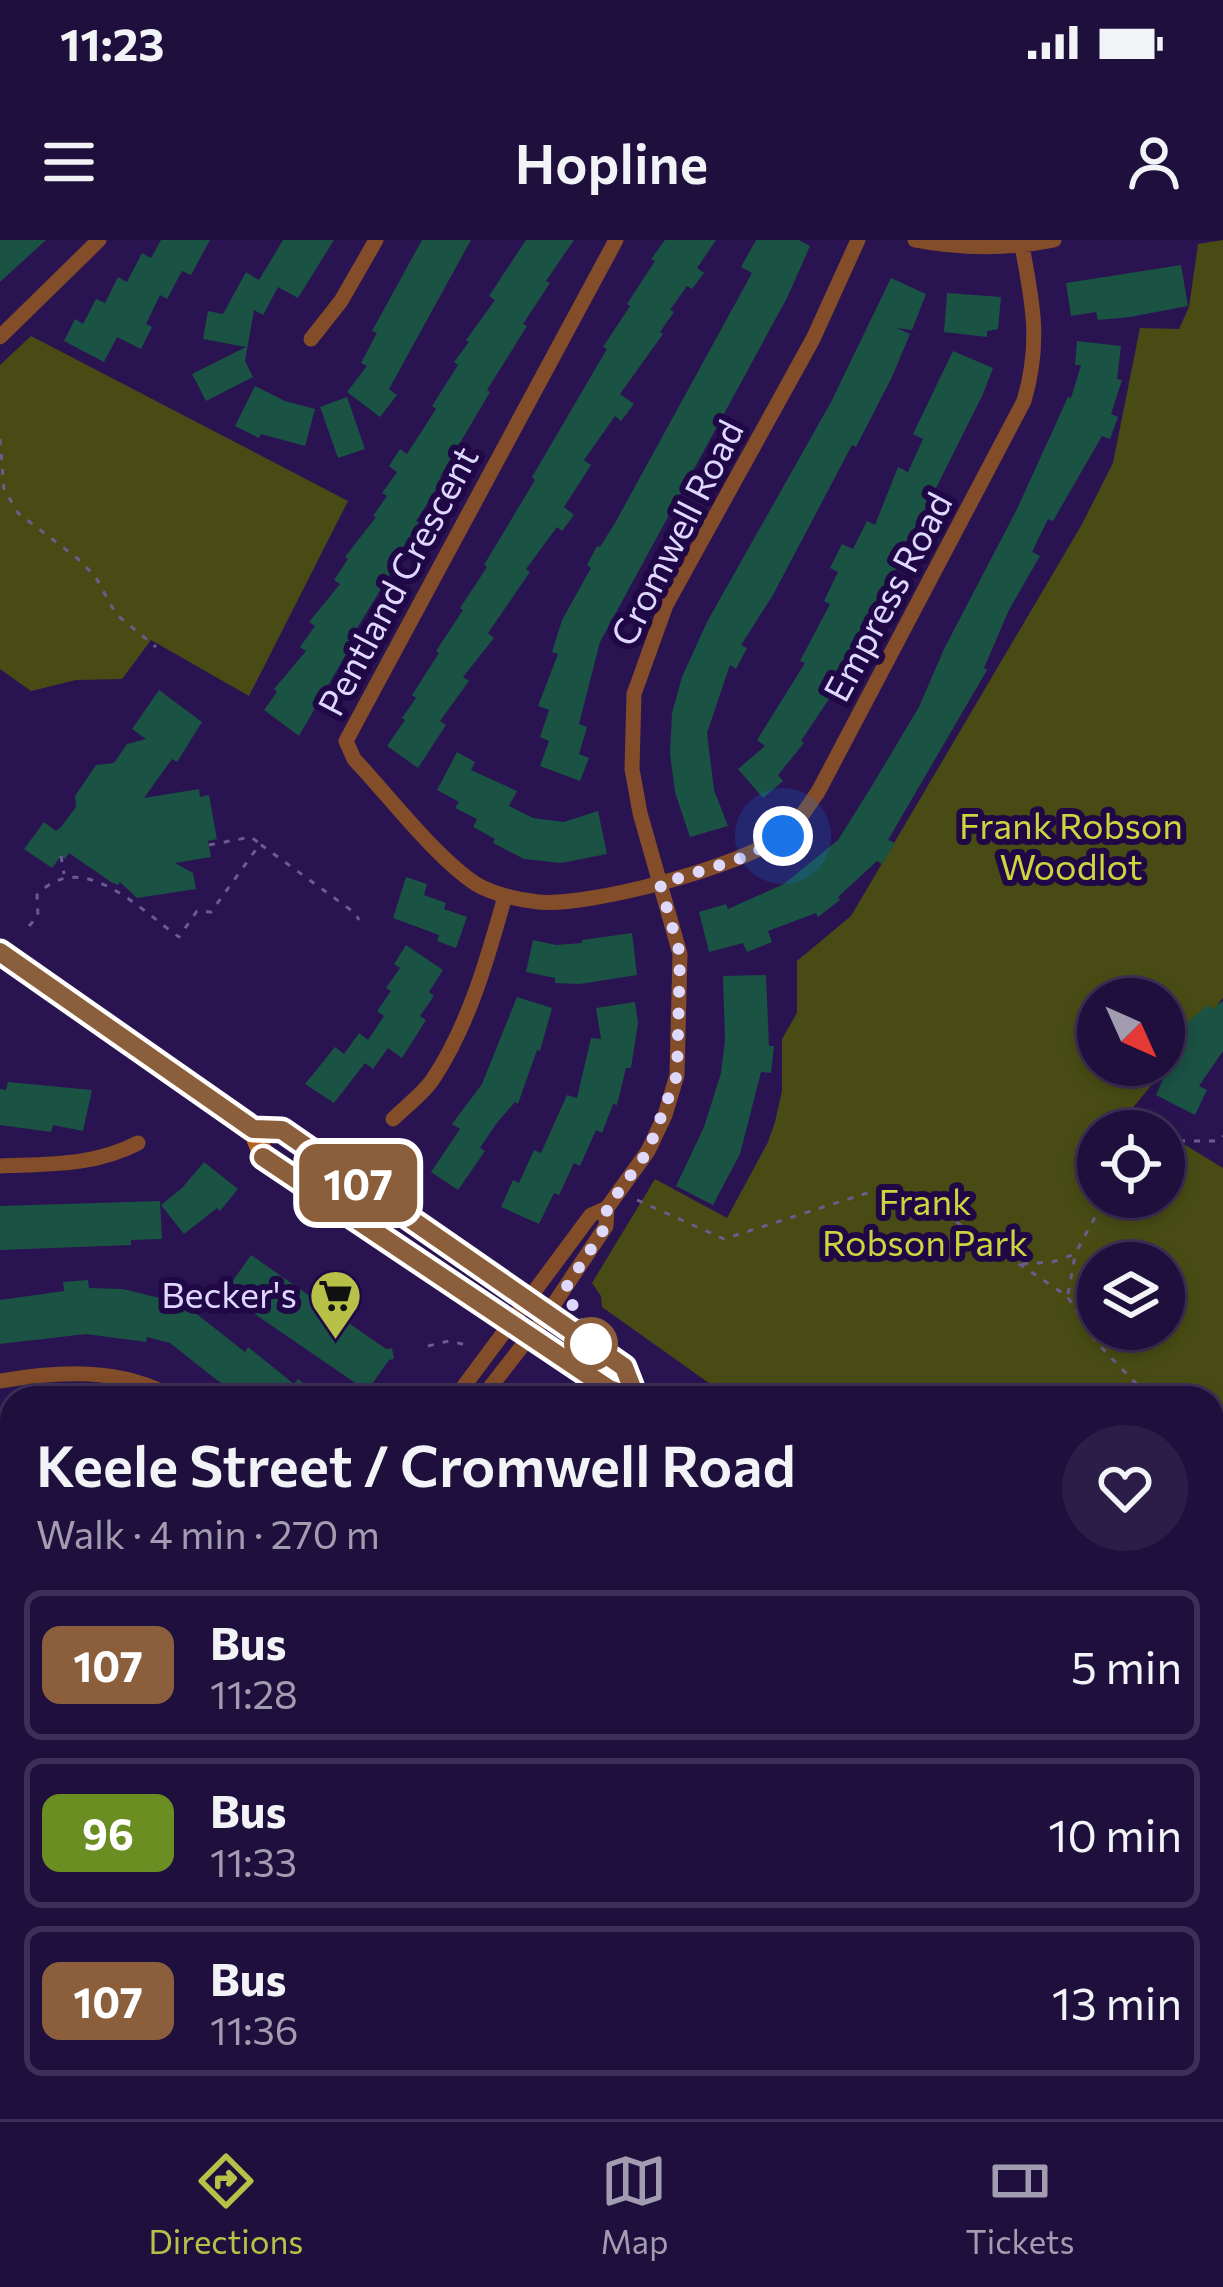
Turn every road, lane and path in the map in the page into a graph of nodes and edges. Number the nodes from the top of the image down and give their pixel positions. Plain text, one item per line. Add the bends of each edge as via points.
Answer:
1 (99, 240) edge
2 (376, 240) edge
3 (616, 240) edge
4 (858, 240) edge
5 (915, 240) edge
6 (1054, 240) edge
7 (1022, 246) junction
8 (0, 337) edge
9 (311, 339) dead end
10 (0, 439) edge
11 (156, 647) dead end
12 (209, 844) dead end
13 (260, 844) junction
14 (61, 856) dead end
15 (64, 875) junction
16 (660, 884) junction
17 (126, 886) dead end
18 (119, 895) junction
19 (505, 896) junction
20 (359, 920) dead end
21 (29, 926) dead end
22 (0, 952) edge
23 (393, 1119) dead end
24 (253, 1129) junction
25 (1223, 1136) edge
26 (1185, 1141) edge
27 (138, 1143) dead end
28 (0, 1166) edge
29 (637, 1200) dead end
30 (607, 1208) junction
31 (1095, 1218) edge
32 (1075, 1254) junction
33 (1020, 1264) junction
34 (1067, 1296) junction
35 (527, 1298) junction
36 (548, 1313) junction
37 (510, 1322) junction
38 (531, 1336) junction
39 (428, 1346) dead end
40 (473, 1346) dead end
41 (0, 1381) edge
42 (152, 1386) edge
43 (464, 1386) edge
44 (492, 1386) edge
45 (605, 1386) edge
46 (631, 1386) edge
47 (1135, 1386) edge

1 - 8 street
2 - 9 street
3 - 19 street, Pentland Crescent via 346,741 452,864
4 - 16 street, Cromwell Road via 646,654 634,694 632,769
5 - 7 street
6 - 7 street
7 - 16 street, Empress Road via 1036,334 1024,401 818,792 783,836
10 - 11 path via 4,489 18,513 77,558 116,614
12 - 13 path via 251,837
13 - 18 path via 211,912 197,911 179,938
13 - 20 path
14 - 15 path
15 - 18 path via 93,878
15 - 21 path via 37,895 38,916
16 - 19 street, Pentland Crescent via 558,902
16 - 30 street, Cromwell Road via 680,954 677,1075 648,1151
17 - 18 path
19 - 23 street via 453,1041 431,1082
22 - 24 main road
24 - 35 main road via 282,1130
24 - 37 main road via 263,1157
25 - 26 path
27 - 28 street via 89,1162
29 - 33 path via 724,1239 889,1186
30 - 35 street, Cromwell Road via 591,1215
30 - 36 street, Cromwell Road via 606,1226
31 - 32 path
32 - 33 path
32 - 34 path
33 - 34 path
34 - 47 path
35 - 36 main road
35 - 37 street, Cromwell Road
36 - 38 street, Cromwell Road
36 - 46 main road via 624,1367
37 - 38 main road
37 - 43 street, Cromwell Road
38 - 44 street, Cromwell Road
38 - 45 main road
39 - 40 path
41 - 42 street via 98,1374

